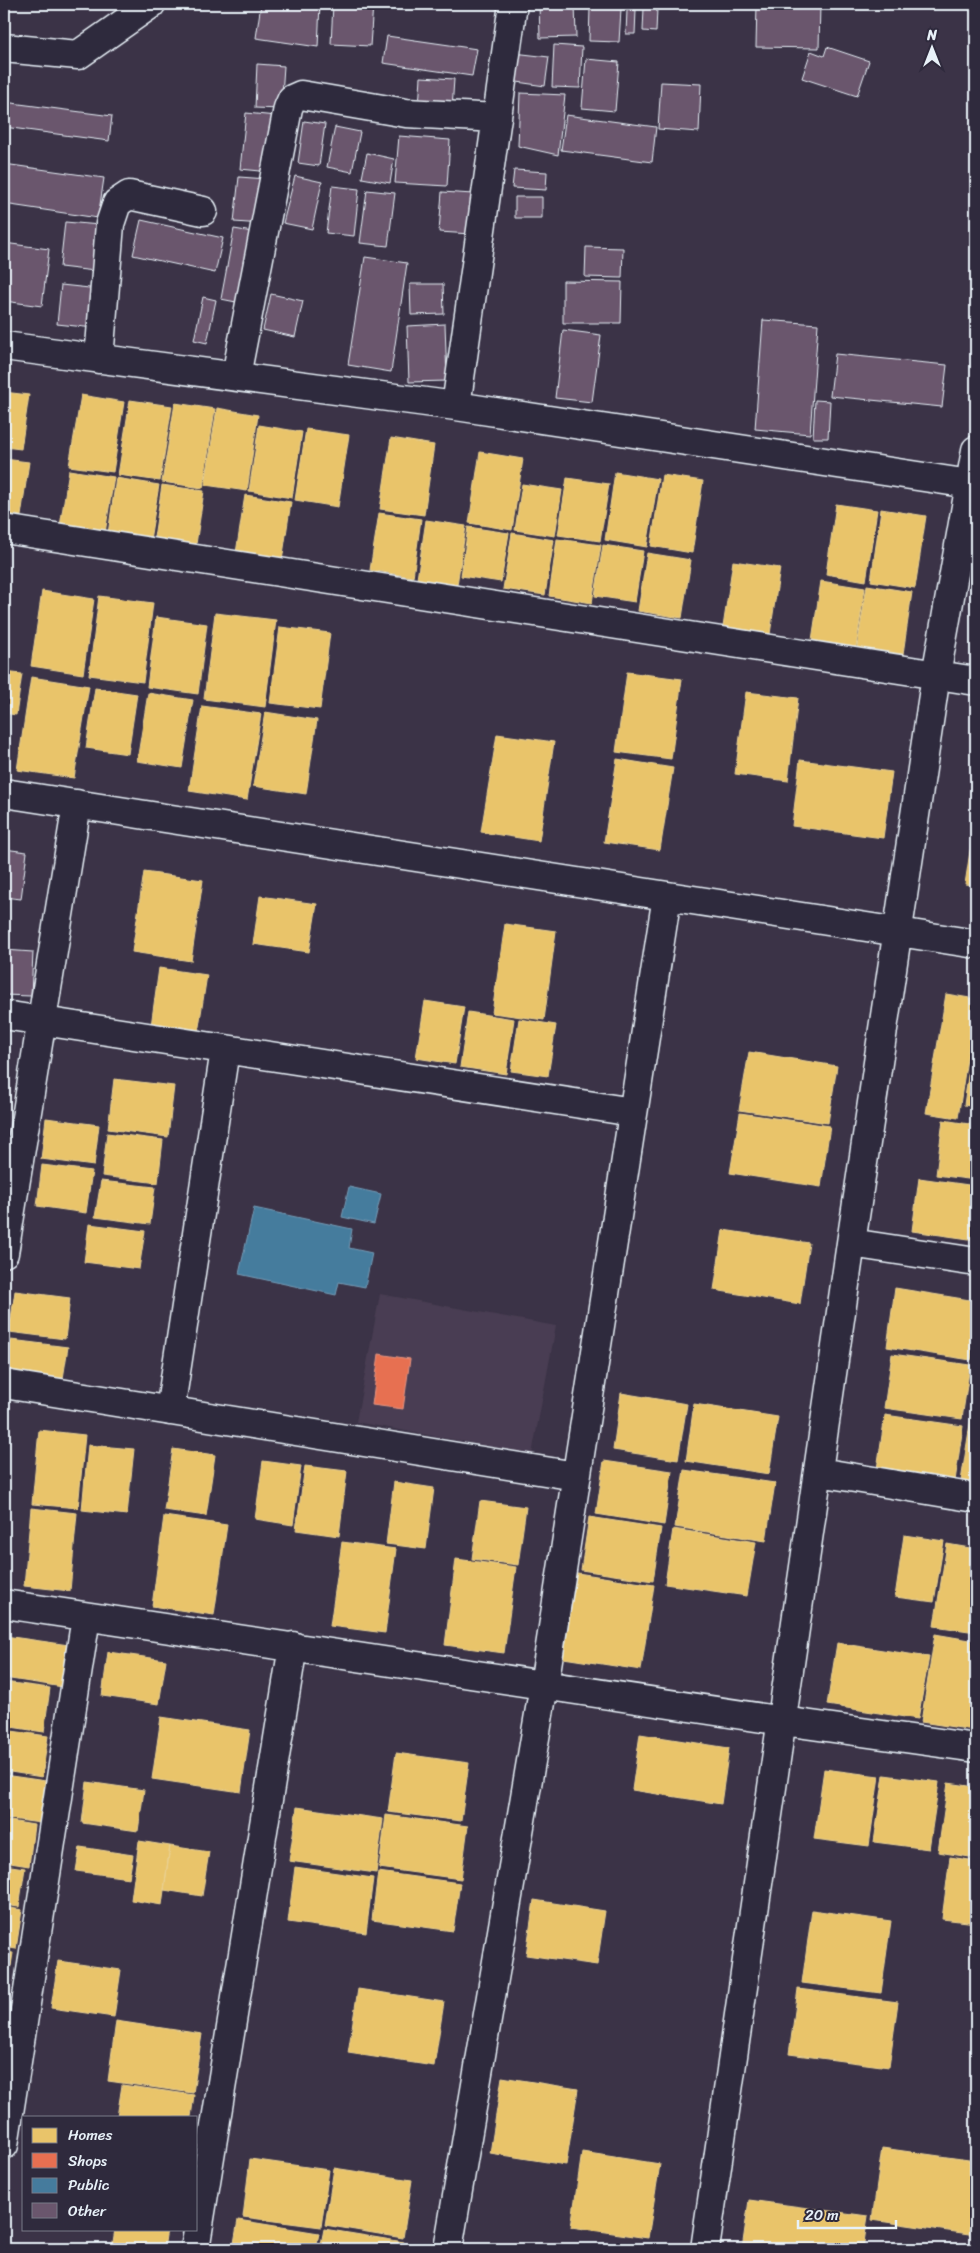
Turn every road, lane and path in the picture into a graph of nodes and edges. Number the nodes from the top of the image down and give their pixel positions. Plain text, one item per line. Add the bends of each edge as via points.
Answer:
1 (151, 4) edge
2 (513, 4) edge
3 (4, 48) edge
4 (497, 118) junction
5 (203, 211) dead end
6 (4, 346) edge
7 (99, 359) junction
8 (236, 376) junction
9 (456, 406) junction
10 (976, 450) edge
11 (970, 484) junction
12 (4, 529) edge
13 (936, 675) junction
14 (976, 681) edge
15 (4, 793) edge
16 (77, 804) junction
17 (667, 896) junction
18 (898, 932) junction
19 (976, 944) edge
20 (4, 1015) edge
21 (41, 1021) junction
22 (225, 1050) junction
23 (633, 1112) junction
24 (7, 1215) edge
25 (851, 1243) junction
26 (4, 1253) edge
27 (976, 1262) edge
28 (4, 1384) edge
29 (170, 1411) junction
30 (819, 1472) junction
31 (576, 1476) junction
32 (976, 1498) edge
33 (4, 1604) edge
34 (86, 1617) junction
35 (293, 1646) junction
36 (544, 1685) junction
37 (783, 1721) junction
38 (976, 1748) edge
39 (4, 2145) edge
40 (195, 2249) edge
41 (448, 2249) edge
42 (706, 2249) edge

1 - 3 street via 78,55
2 - 4 street
4 - 8 street via 406,113 301,95 292,99
4 - 9 street
5 - 7 street via 129,195 117,202 110,224
6 - 7 street
7 - 8 street
8 - 9 street
9 - 11 street
10 - 11 street
11 - 13 street
12 - 13 street
13 - 14 street
13 - 18 street
15 - 16 street
16 - 17 street
16 - 21 street
17 - 18 street
17 - 23 street
18 - 19 street
18 - 25 street
20 - 21 street
21 - 22 street
21 - 24 street
22 - 23 street
22 - 29 street
23 - 31 street
24 - 26 street
25 - 27 street
25 - 30 street
28 - 29 street
29 - 31 street
30 - 32 street
30 - 37 street
31 - 36 street
33 - 34 street
34 - 35 street
34 - 39 street
35 - 36 street
35 - 40 street
36 - 37 street
36 - 41 street
37 - 38 street
37 - 42 street

